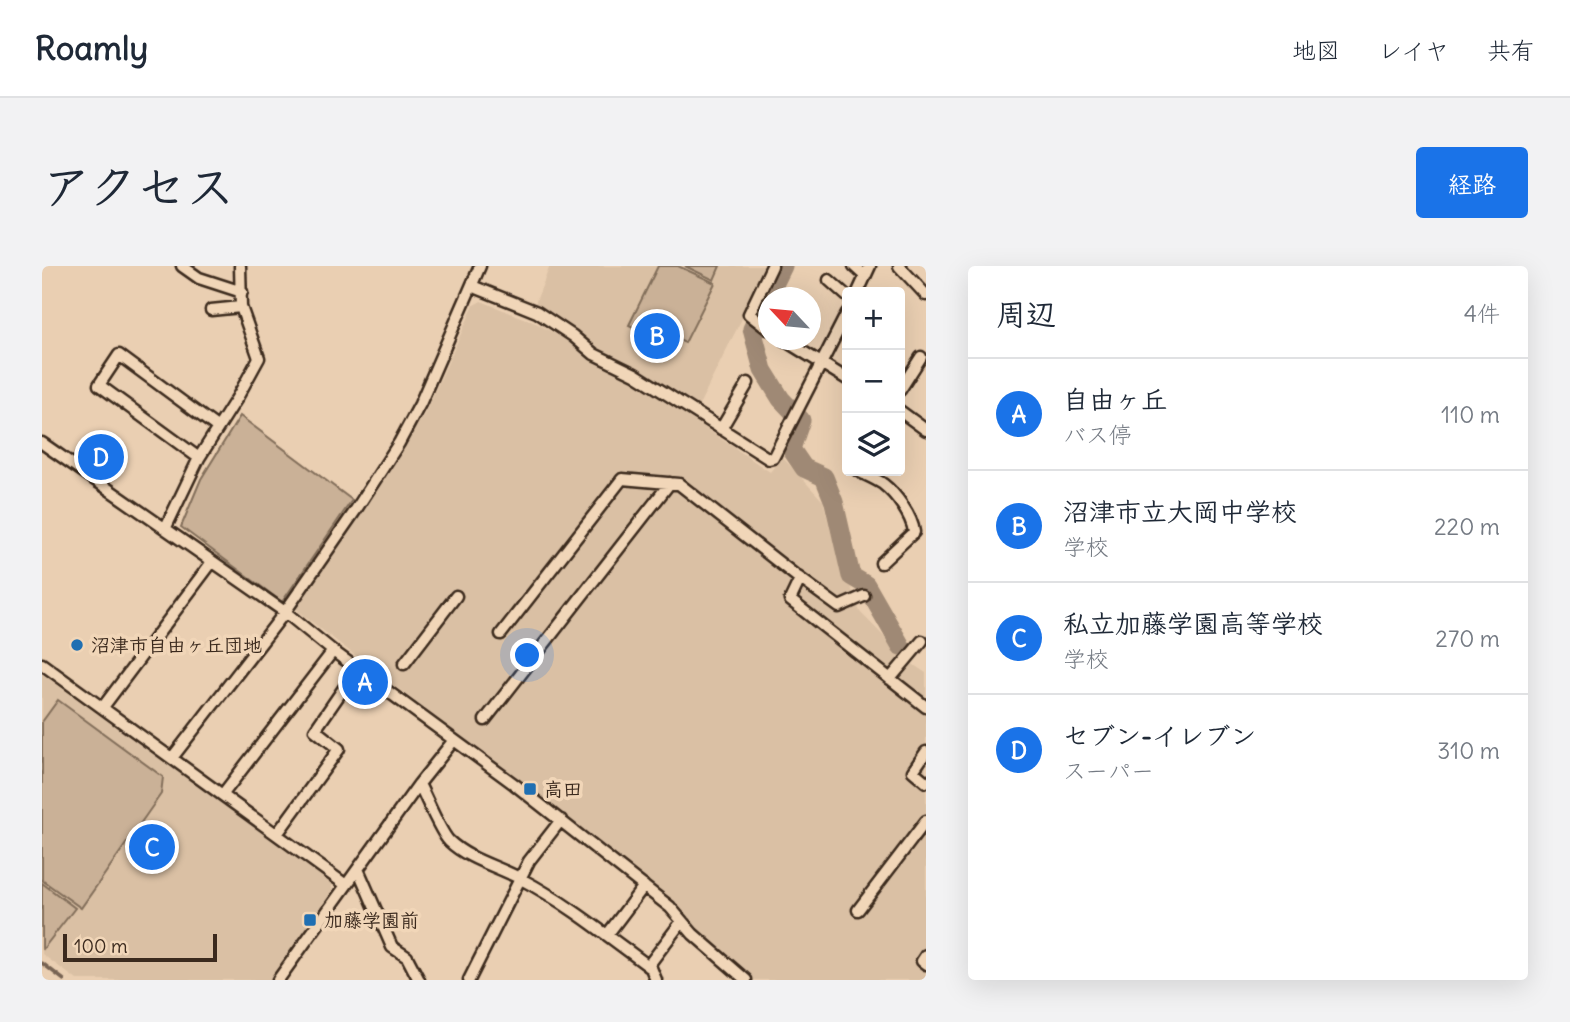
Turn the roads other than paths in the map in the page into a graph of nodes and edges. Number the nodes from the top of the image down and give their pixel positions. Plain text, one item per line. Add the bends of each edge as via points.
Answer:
1 (182, 266) edge
2 (240, 266) edge
3 (480, 266) edge
4 (772, 266) edge
5 (853, 266) edge
6 (899, 266) edge
7 (867, 271) edge
8 (830, 281) dead end
9 (472, 286) junction
10 (762, 287) edge
11 (242, 292) junction
12 (842, 292) edge
13 (758, 295) edge
14 (926, 295) edge
15 (241, 307) junction
16 (211, 310) dead end
17 (758, 322) edge
18 (842, 323) edge
19 (800, 350) edge
20 (921, 357) dead end
21 (821, 363) junction
22 (842, 376) edge
23 (905, 382) edge
24 (748, 383) dead end
25 (903, 413) edge
26 (218, 428) junction
27 (926, 428) edge
28 (721, 429) junction
29 (42, 443) edge
30 (199, 458) junction
31 (868, 476) edge
32 (670, 483) junction
33 (166, 527) junction
34 (212, 562) junction
35 (881, 564) dead end
36 (798, 577) junction
37 (456, 596) dead end
38 (864, 596) dead end
39 (285, 612) junction
40 (501, 634) dead end
41 (922, 641) dead end
42 (333, 651) junction
43 (42, 664) edge
44 (404, 664) dead end
45 (357, 669) junction
46 (890, 679) junction
47 (103, 707) junction
48 (926, 707) edge
49 (485, 720) dead end
50 (454, 740) junction
51 (926, 752) edge
52 (172, 758) junction
53 (926, 782) edge
54 (419, 784) junction
55 (223, 794) junction
56 (561, 820) junction
57 (926, 821) edge
58 (277, 834) junction
59 (358, 869) junction
60 (520, 878) junction
61 (346, 885) junction
62 (644, 886) junction
63 (858, 910) dead end
64 (682, 921) junction
65 (607, 935) junction
66 (926, 956) edge
67 (926, 964) edge
68 (648, 966) junction
69 (278, 980) edge
70 (419, 980) edge
71 (469, 980) edge
72 (656, 980) edge
73 (746, 980) edge

1 - 11 street via 200,278
2 - 11 street
3 - 9 street
4 - 10 street
5 - 7 street
6 - 14 street
8 - 12 street
9 - 28 street via 537,312 594,354 635,374
9 - 39 street via 399,443
11 - 15 street
13 - 17 street via 749,314
15 - 16 street
15 - 26 street via 260,358
18 - 21 street
19 - 21 street
20 - 23 street
21 - 22 street
21 - 28 street via 773,458
24 - 28 street
25 - 27 street
26 - 30 street
26 - 30 street via 119,355 99,385
29 - 33 street
30 - 33 street
31 - 35 street via 883,484 913,524 914,532
32 - 36 street via 679,484
32 - 40 street via 622,480
32 - 49 street
33 - 34 street
34 - 39 street
34 - 47 street
36 - 38 street via 839,607
36 - 46 street via 790,600
37 - 44 street
39 - 42 street
39 - 52 street
41 - 46 street
42 - 45 street
42 - 55 street
43 - 47 street
45 - 50 street
45 - 58 street via 315,730 339,749
46 - 48 street
47 - 52 street
50 - 54 street
50 - 56 street
51 - 53 street via 913,771
52 - 55 street
54 - 59 street
54 - 60 street via 448,840
55 - 58 street
56 - 60 street
56 - 62 street
57 - 63 street
58 - 61 street
59 - 61 street
59 - 70 street via 392,947 407,957
60 - 65 street
60 - 71 street
61 - 69 street
62 - 64 street
62 - 65 street
64 - 68 street
64 - 73 street
65 - 68 street
66 - 67 street via 922,961
68 - 72 street

